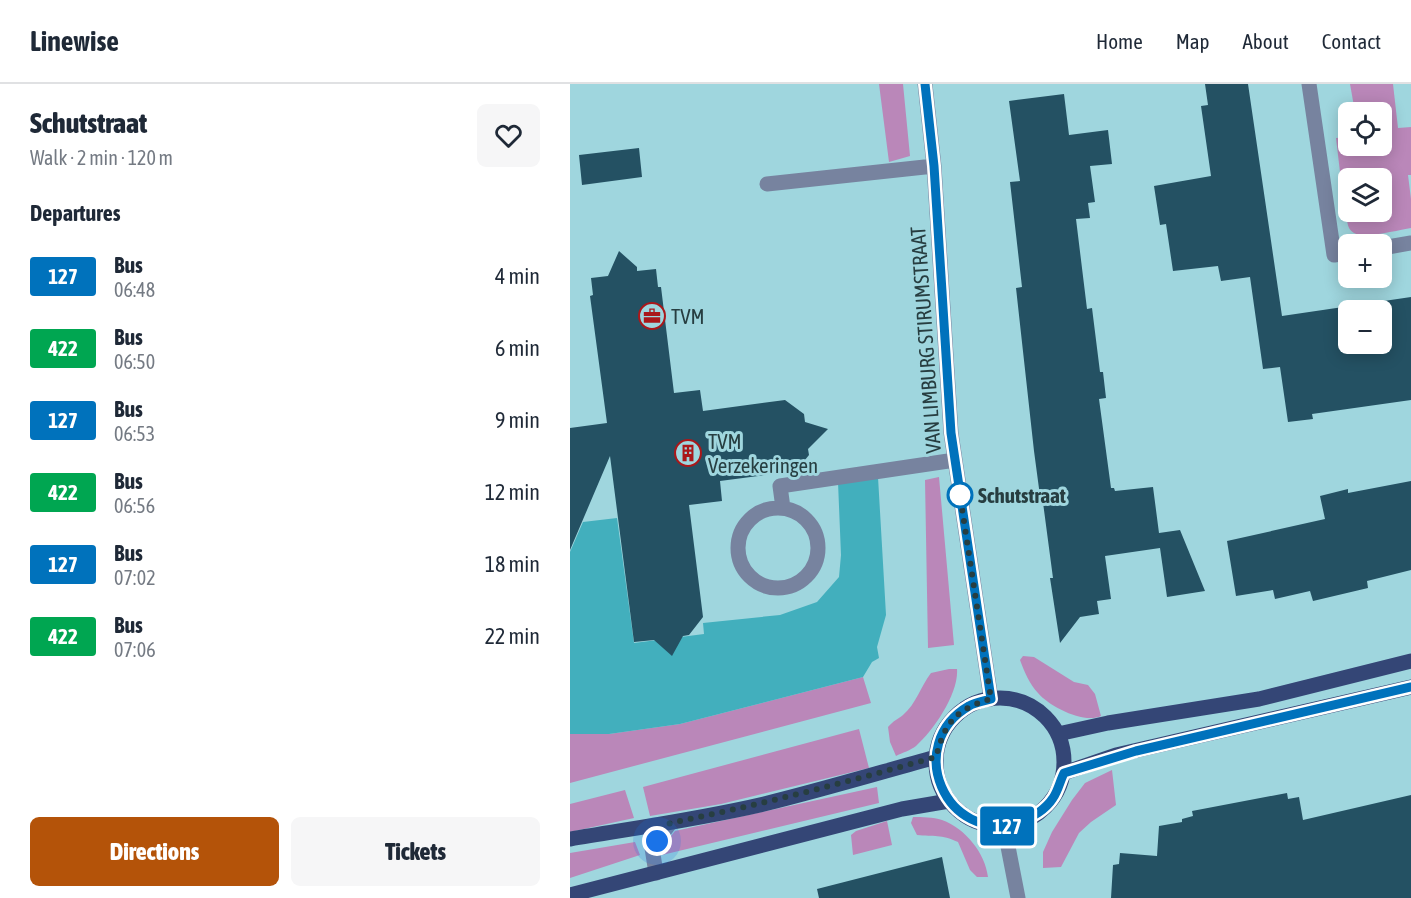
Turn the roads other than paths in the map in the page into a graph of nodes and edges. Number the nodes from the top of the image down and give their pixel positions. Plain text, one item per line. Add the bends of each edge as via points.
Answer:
1 (925, 84) edge
2 (1309, 84) edge
3 (934, 166) junction
4 (767, 184) dead end
5 (1411, 243) edge
6 (1392, 246) edge
7 (1338, 254) edge
8 (955, 460) junction
9 (783, 508) junction
10 (1411, 661) edge
11 (1411, 687) edge
12 (991, 699) junction
13 (1058, 734) junction
14 (936, 757) junction
15 (1064, 773) junction
16 (949, 801) junction
17 (670, 823) junction
18 (1004, 826) junction
19 (570, 839) edge
20 (656, 873) junction
21 (570, 895) edge
22 (1018, 898) edge

1 - 3 street, VAN LIMBURG STIRUMSTRAAT
2 - 7 street via 1334,255
3 - 4 street
3 - 8 street, VAN LIMBURG STIRUMSTRAAT
5 - 6 street
8 - 9 street via 780,486
8 - 12 street, VAN LIMBURG STIRUMSTRAAT
9 - 9 street via 757,514 747,522 738,546 743,565 766,586 792,585 812,568 817,556 814,530 795,512
10 - 13 main road via 1259,699
11 - 15 main road via 1127,753
12 - 13 main road via 1011,699 1030,705 1046,717
12 - 14 main road via 970,705 953,718
13 - 15 main road via 1064,753
14 - 16 main road via 938,780
14 - 17 main road via 762,804
15 - 18 main road via 1053,799 1032,818
16 - 18 main road via 964,816 983,824
16 - 20 main road via 903,809
17 - 19 main road
17 - 20 street via 652,848
18 - 22 street
20 - 21 main road

